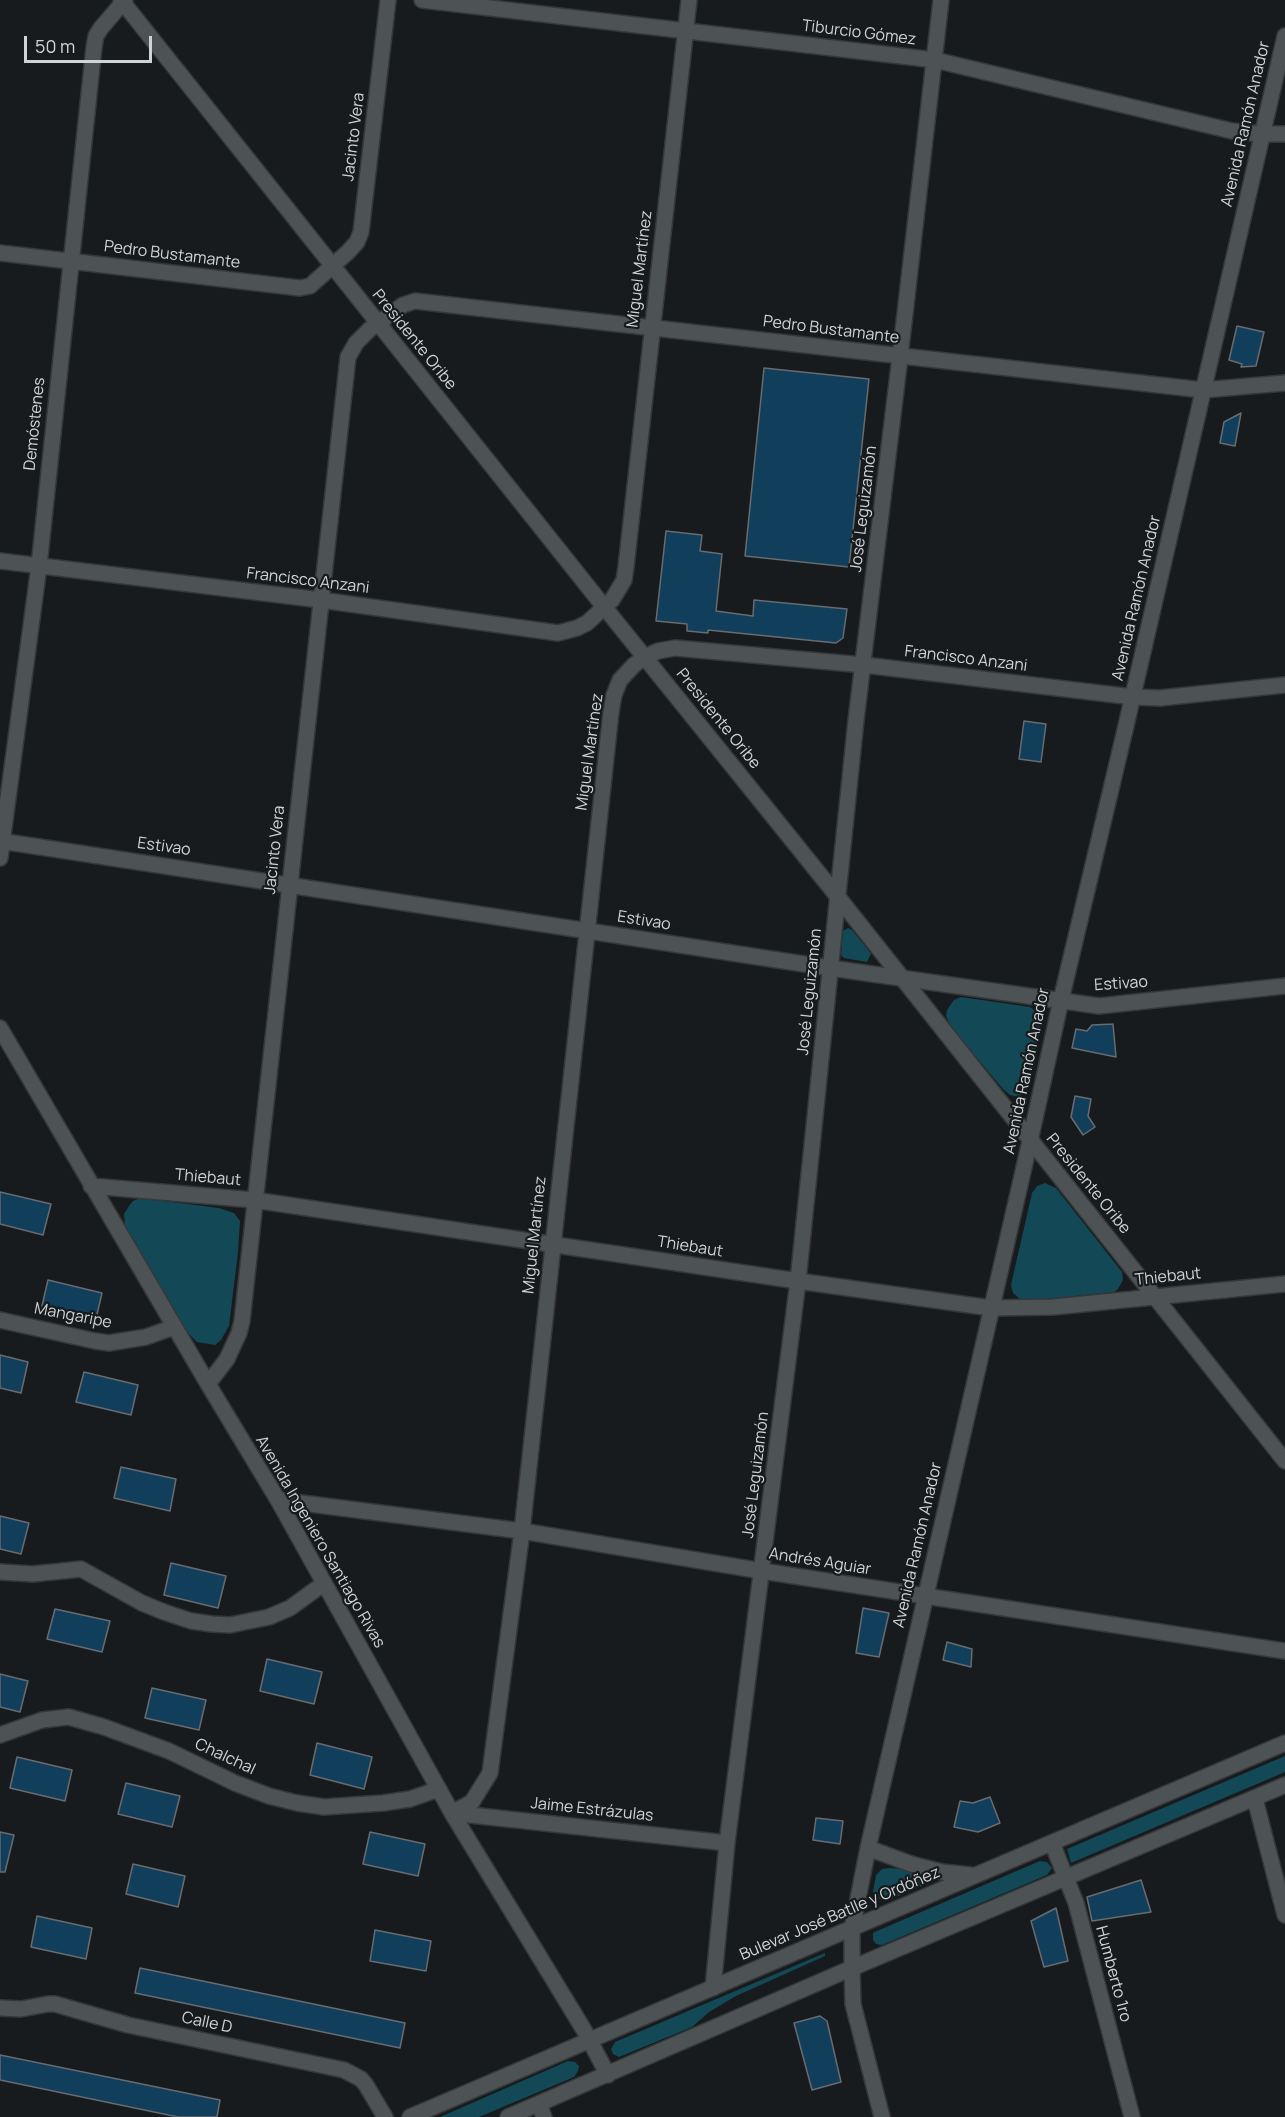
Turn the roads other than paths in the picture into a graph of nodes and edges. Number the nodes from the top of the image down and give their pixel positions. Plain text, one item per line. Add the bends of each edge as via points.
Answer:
1 (388, 0) edge
2 (422, 0) edge
3 (689, 0) edge
4 (941, 0) edge
5 (123, 1) edge
6 (686, 30) junction
7 (1285, 36) edge
8 (935, 60) junction
9 (1285, 134) edge
10 (1261, 135) junction
11 (0, 253) edge
12 (70, 260) junction
13 (332, 267) junction
14 (378, 323) junction
15 (652, 327) junction
16 (900, 357) junction
17 (1285, 383) edge
18 (1203, 390) junction
19 (0, 561) edge
20 (39, 566) junction
21 (321, 600) junction
22 (605, 608) junction
23 (645, 657) junction
24 (864, 665) junction
25 (1285, 685) edge
26 (1133, 696) junction
27 (1, 841) edge
28 (0, 858) edge
29 (289, 884) junction
30 (838, 897) junction
31 (586, 931) junction
32 (830, 968) junction
33 (901, 978) junction
34 (1285, 986) edge
35 (1061, 1000) junction
36 (0, 1028) edge
37 (1030, 1141) junction
38 (91, 1186) junction
39 (254, 1200) junction
40 (552, 1245) junction
41 (798, 1281) junction
42 (1285, 1284) edge
43 (1155, 1297) junction
44 (991, 1308) junction
45 (0, 1320) edge
46 (174, 1327) junction
47 (208, 1384) junction
48 (1285, 1461) edge
49 (278, 1500) junction
50 (522, 1531) junction
51 (762, 1571) junction
52 (0, 1572) edge
53 (323, 1584) junction
54 (925, 1596) junction
55 (1285, 1651) edge
56 (0, 1735) edge
57 (1285, 1743) edge
58 (1285, 1785) edge
59 (439, 1788) junction
60 (1255, 1799) junction
61 (452, 1813) junction
62 (727, 1843) junction
63 (1052, 1843) junction
64 (868, 1848) junction
65 (974, 1875) junction
66 (1066, 1878) junction
67 (1285, 1915) edge
68 (852, 1929) junction
69 (852, 1968) junction
70 (713, 1988) junction
71 (0, 2008) edge
72 (590, 2041) junction
73 (608, 2075) junction
74 (542, 2110) edge
75 (385, 2117) edge
76 (410, 2117) edge
77 (508, 2117) edge
78 (882, 2117) edge
79 (1132, 2117) edge

1 - 13 street, Jacinto Vera via 361,232 357,242
2 - 6 street, Tiburcio Gómez
3 - 6 street, Miguel Martínez
4 - 8 street, José Leguizamón
5 - 12 street, Demóstenes via 96,36
5 - 13 street, Presidente Oribe
6 - 8 street, Tiburcio Gómez
6 - 15 street, Miguel Martínez
7 - 10 street, Avenida Ramón Anador
8 - 10 street, Tiburcio Gómez
8 - 16 street, José Leguizamón
9 - 10 street, Tiburcio Gómez
10 - 18 street, Avenida Ramón Anador
11 - 12 street, Pedro Bustamante
12 - 13 street, Pedro Bustamante via 300,288 310,286
12 - 20 street, Demóstenes
13 - 14 street, Presidente Oribe
14 - 15 street, Pedro Bustamante via 403,305 415,302
14 - 21 street, Jacinto Vera via 356,343 348,357
14 - 22 street, Presidente Oribe
15 - 16 street, Pedro Bustamante
15 - 22 street, Miguel Martínez via 624,580
16 - 18 street, Pedro Bustamante
16 - 24 street, José Leguizamón
17 - 18 street, Pedro Bustamante
18 - 26 street, Avenida Ramón Anador
19 - 20 street, Francisco Anzani
20 - 21 street, Francisco Anzani
20 - 27 street, Demóstenes
21 - 22 street, Francisco Anzani via 558,633 587,623
21 - 29 street, Jacinto Vera
22 - 23 street, Presidente Oribe
23 - 24 street, Francisco Anzani via 675,648
23 - 30 street, Presidente Oribe
23 - 31 street, Miguel Martínez via 620,680 614,694
24 - 26 street, Francisco Anzani
24 - 30 street, José Leguizamón
25 - 26 street, Francisco Anzani via 1160,698
26 - 35 street, Avenida Ramón Anador
27 - 28 street, Demóstenes
27 - 29 street, Estivao
29 - 31 street, Estivao
29 - 39 street, Jacinto Vera
30 - 32 street, José Leguizamón
30 - 33 street, Presidente Oribe
31 - 32 street, Estivao
31 - 40 street, Miguel Martínez
32 - 33 street, Estivao
32 - 41 street, José Leguizamón
33 - 35 street, Estivao
33 - 37 street, Presidente Oribe
34 - 35 street, Estivao via 1099,1006
35 - 37 street, Avenida Ramón Anador
36 - 38 street, Avenida Ingeniero Santiago Rivas
37 - 43 street, Presidente Oribe
37 - 44 street, Avenida Ramón Anador
38 - 39 street, Thiebaut
38 - 46 street, Avenida Ingeniero Santiago Rivas
39 - 40 street, Thiebaut
39 - 47 street, Jacinto Vera via 239,1333 227,1359
40 - 41 street, Thiebaut
40 - 50 street, Miguel Martínez
41 - 44 street, Thiebaut
41 - 51 street, José Leguizamón
42 - 43 street, Thiebaut
43 - 44 street, Thiebaut via 1053,1307
43 - 48 street, Presidente Oribe
44 - 54 street, Avenida Ramón Anador
45 - 46 street, Mangaripe via 109,1343 146,1337
46 - 47 street, Avenida Ingeniero Santiago Rivas
47 - 49 street, Avenida Ingeniero Santiago Rivas
49 - 50 street, Andrés Aguiar
49 - 53 street, Avenida Ingeniero Santiago Rivas
50 - 51 street, Andrés Aguiar
50 - 61 street, Miguel Martínez via 490,1773 472,1802
51 - 54 street, Andrés Aguiar
51 - 62 street, José Leguizamón
52 - 53 street via 33,1574 81,1569 165,1612 191,1621 230,1625 290,1608
53 - 59 street, Avenida Ingeniero Santiago Rivas
54 - 55 street, Andrés Aguiar
54 - 64 street, Avenida Ramón Anador
56 - 59 street, Chalchal via 42,1720 69,1717 169,1751 269,1796 324,1808 410,1799
57 - 63 street, Bulevar José Batlle y Ordóñez
58 - 60 street
59 - 61 street, Avenida Ingeniero Santiago Rivas
60 - 66 street
60 - 67 street
61 - 62 street, Jaime Estrázulas
61 - 72 street, Avenida Ingeniero Santiago Rivas
62 - 70 street, José Leguizamón
63 - 65 street, Bulevar José Batlle y Ordóñez
63 - 66 street, Humberto 1ro
64 - 65 street via 942,1872
64 - 68 street, Avenida Ramón Anador
65 - 68 street, Bulevar José Batlle y Ordóñez
66 - 69 street
66 - 79 street, Humberto 1ro
68 - 69 street, Avenida Ramón Anador
68 - 70 street, Bulevar José Batlle y Ordóñez
69 - 73 street
69 - 78 street, Avenida Ramón Anador via 853,2004
70 - 72 street, Bulevar José Batlle y Ordóñez
71 - 75 street, Calle D via 55,2004 128,2025 344,2070 361,2079
72 - 73 street, Avenida Ingeniero Santiago Rivas
72 - 76 street, Bulevar José Batlle y Ordóñez
73 - 74 street
74 - 77 street

